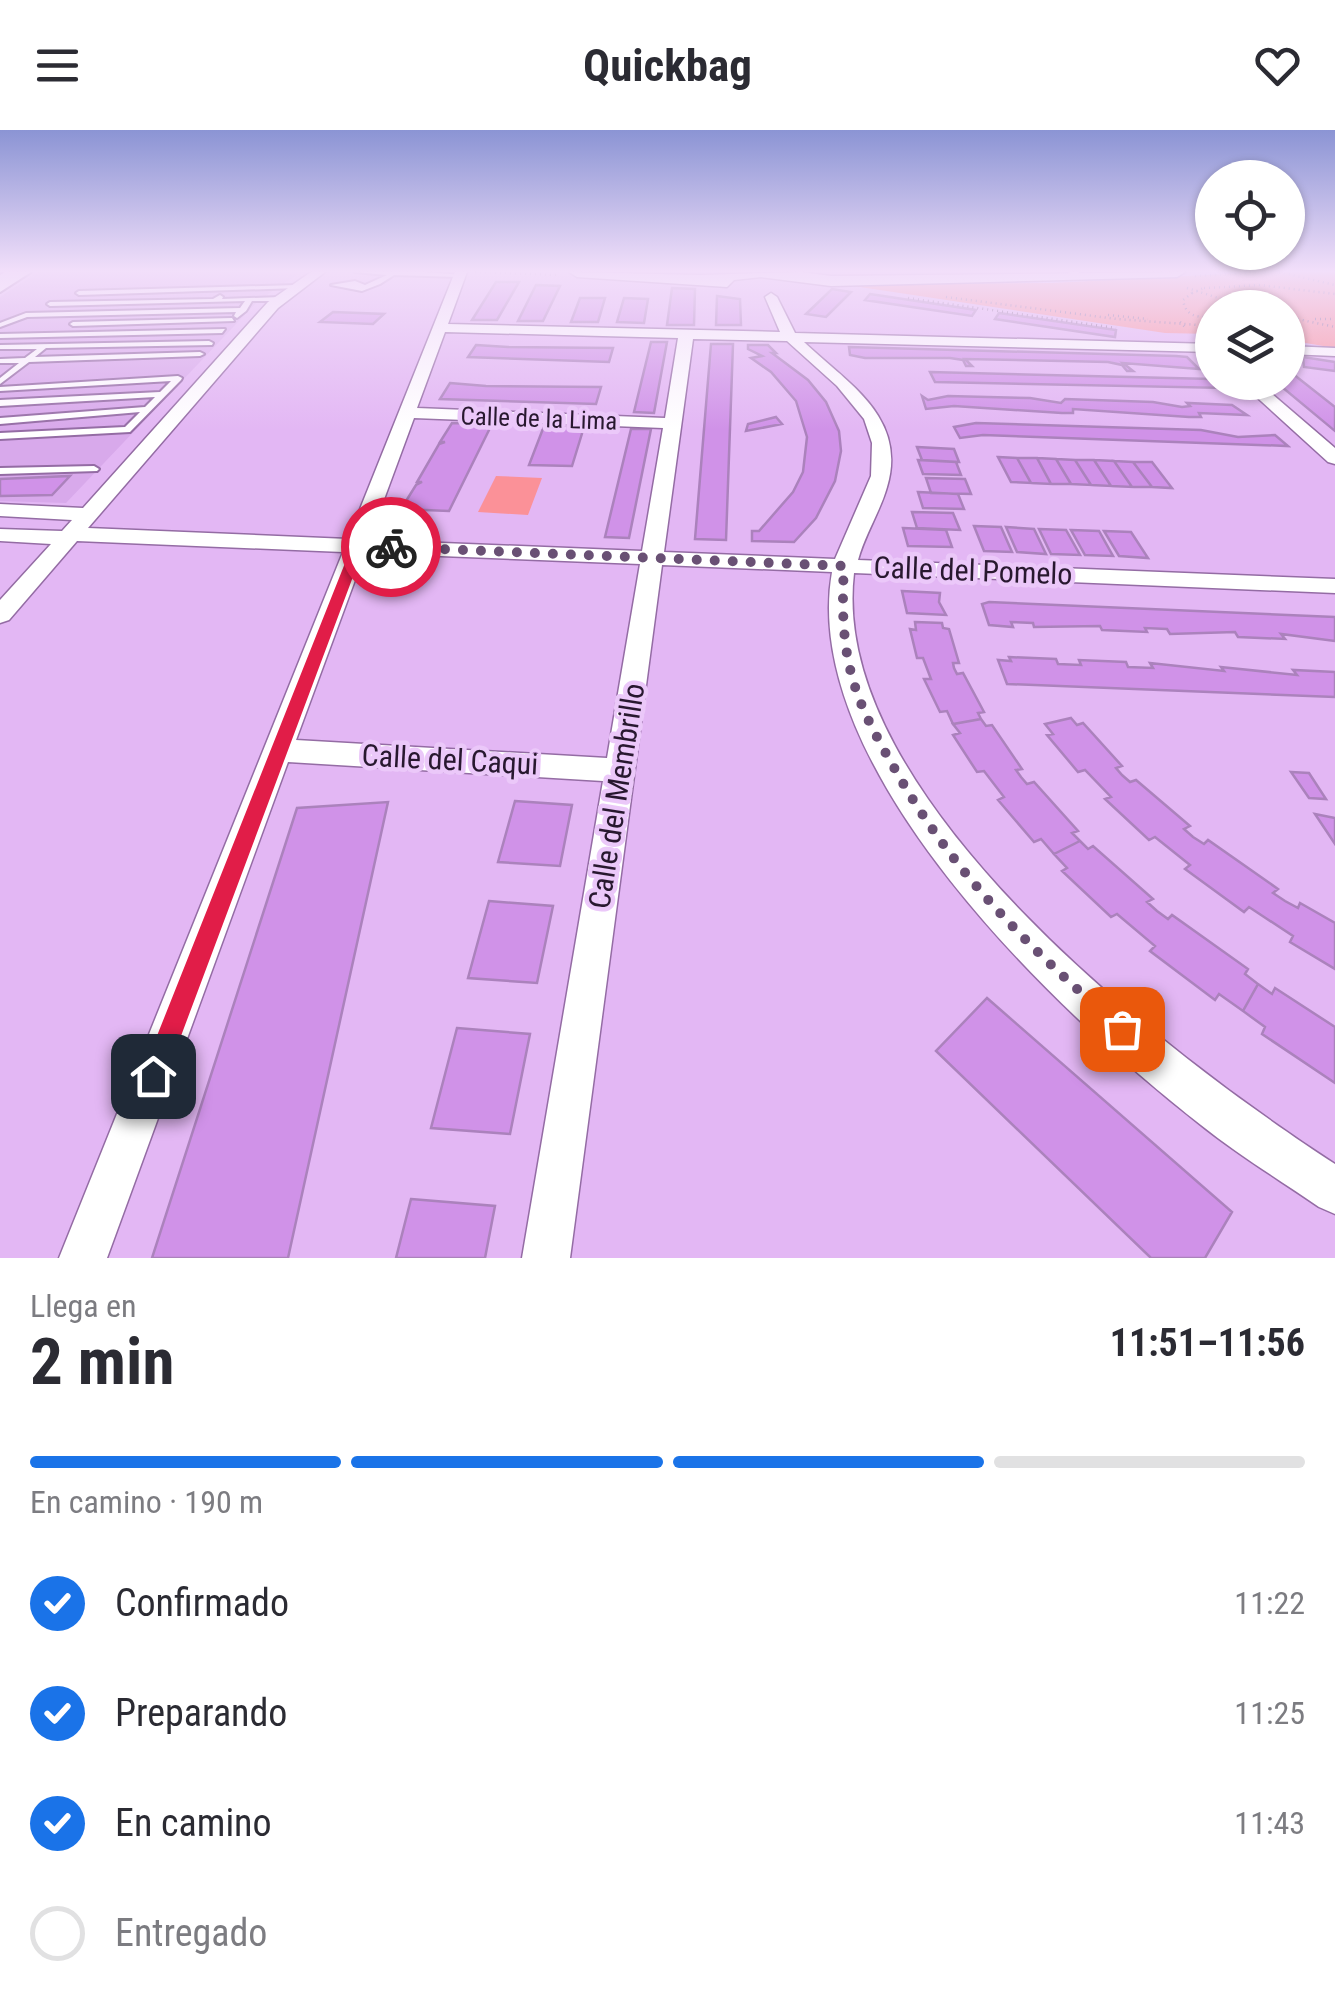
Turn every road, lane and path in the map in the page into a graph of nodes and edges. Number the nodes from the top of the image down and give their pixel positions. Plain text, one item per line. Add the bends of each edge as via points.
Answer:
1 (0, 325) edge
2 (27, 325) edge
3 (75, 325) edge
4 (228, 325) edge
5 (259, 325) edge
6 (441, 325) edge
7 (782, 325) edge
8 (1099, 325) edge
9 (1116, 327) joint
10 (440, 328) junction
11 (1130, 330) dead end
12 (222, 332) junction
13 (62, 334) junction
14 (686, 335) junction
15 (0, 336) edge
16 (790, 337) junction
17 (208, 343) junction
18 (44, 346) junction
19 (0, 347) edge
20 (1195, 350) edge
21 (1305, 351) edge
22 (1335, 352) edge
23 (200, 354) junction
24 (0, 360) edge
25 (26, 360) junction
26 (193, 363) dead end
27 (0, 386) edge
28 (162, 394) junction
29 (1269, 400) edge
30 (0, 403) edge
31 (147, 409) junction
32 (407, 413) junction
33 (0, 421) edge
34 (671, 424) junction
35 (0, 436) edge
36 (1335, 458) edge
37 (94, 468) dead end
38 (0, 471) edge
39 (0, 510) edge
40 (88, 514) junction
41 (0, 535) edge
42 (69, 536) junction
43 (358, 546) junction
44 (653, 558) junction
45 (844, 566) junction
46 (1335, 586) edge
47 (0, 615) edge
48 (279, 750) junction
49 (620, 770) junction
50 (1335, 1191) edge
51 (84, 1258) edge
52 (546, 1258) edge

1 - 2 lane
3 - 13 lane
4 - 12 lane
5 - 40 street
6 - 10 street
7 - 16 street
8 - 9 path
9 - 11 path
10 - 14 street
10 - 32 street
12 - 13 lane
12 - 17 lane
13 - 15 lane
13 - 18 lane
14 - 16 street
14 - 34 street, Calle del Membrillo
16 - 20 street
16 - 45 street via 859,395 881,442 880,482
17 - 18 lane
17 - 23 lane
18 - 19 lane
18 - 25 lane
21 - 22 street
23 - 25 lane
23 - 26 lane
24 - 25 lane
25 - 27 lane
27 - 28 lane via 182,375
28 - 30 lane
28 - 31 lane
29 - 36 street
31 - 33 lane
31 - 35 lane via 127,430
32 - 34 street, Calle de la Lima
32 - 43 street
34 - 44 street, Calle del Membrillo
37 - 38 lane
39 - 40 street
40 - 42 street
41 - 42 street, Calle del Pomelo
42 - 43 street, Calle del Pomelo
42 - 47 street
43 - 44 street, Calle del Pomelo
43 - 48 street
44 - 45 street, Calle del Pomelo
44 - 49 street, Calle del Membrillo
45 - 46 street, Calle del Pomelo
45 - 50 street via 843,630 853,680 924,823 986,901 1066,981 1206,1102
48 - 49 street, Calle del Caqui
48 - 51 street
49 - 52 street, Calle del Membrillo

